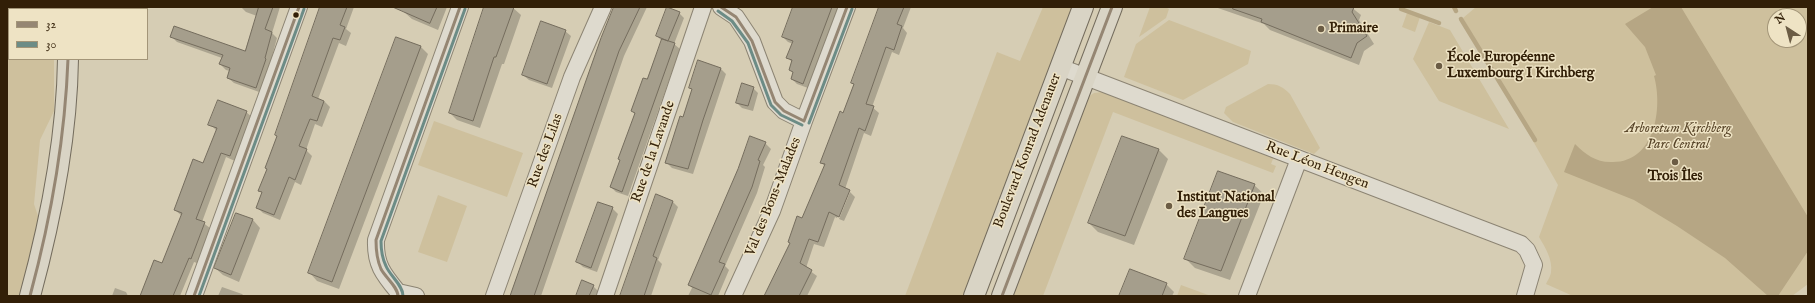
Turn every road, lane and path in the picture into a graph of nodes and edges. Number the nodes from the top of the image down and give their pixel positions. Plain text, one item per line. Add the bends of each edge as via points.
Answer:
1 (299, 7) edge
2 (460, 7) edge
3 (603, 7) edge
4 (703, 7) edge
5 (721, 7) edge
6 (847, 7) edge
7 (1083, 7) edge
8 (1112, 7) edge
9 (68, 60) edge
10 (1060, 67) junction
11 (1086, 77) junction
12 (804, 121) junction
13 (1299, 159) junction
14 (398, 294) edge
15 (30, 296) edge
16 (194, 296) edge
17 (416, 296) edge
18 (494, 296) edge
19 (605, 296) edge
20 (733, 296) edge
21 (974, 296) edge
22 (1002, 296) edge
23 (1247, 296) edge
24 (1525, 296) edge

1 - 16 street
2 - 14 street via 376,240 375,255 380,268
3 - 18 street, Rue des Lilas via 572,77
4 - 19 street, Rue de la Lavande
5 - 12 street via 736,17 752,41 775,102 784,111
6 - 12 street, Val des Bons-Malades
7 - 10 main road, Boulevard Konrad Adenauer
8 - 11 main road, Boulevard Konrad Adenauer
9 - 15 main road via 68,85 60,157 47,232
10 - 11 street, Rue Léon Hengen
10 - 21 main road, Boulevard Konrad Adenauer
11 - 13 street, Rue Léon Hengen
11 - 22 main road, Boulevard Konrad Adenauer
12 - 20 street, Val des Bons-Malades via 772,211
13 - 23 street
13 - 24 street, Rue Léon Hengen via 1522,244 1534,265
14 - 17 street

